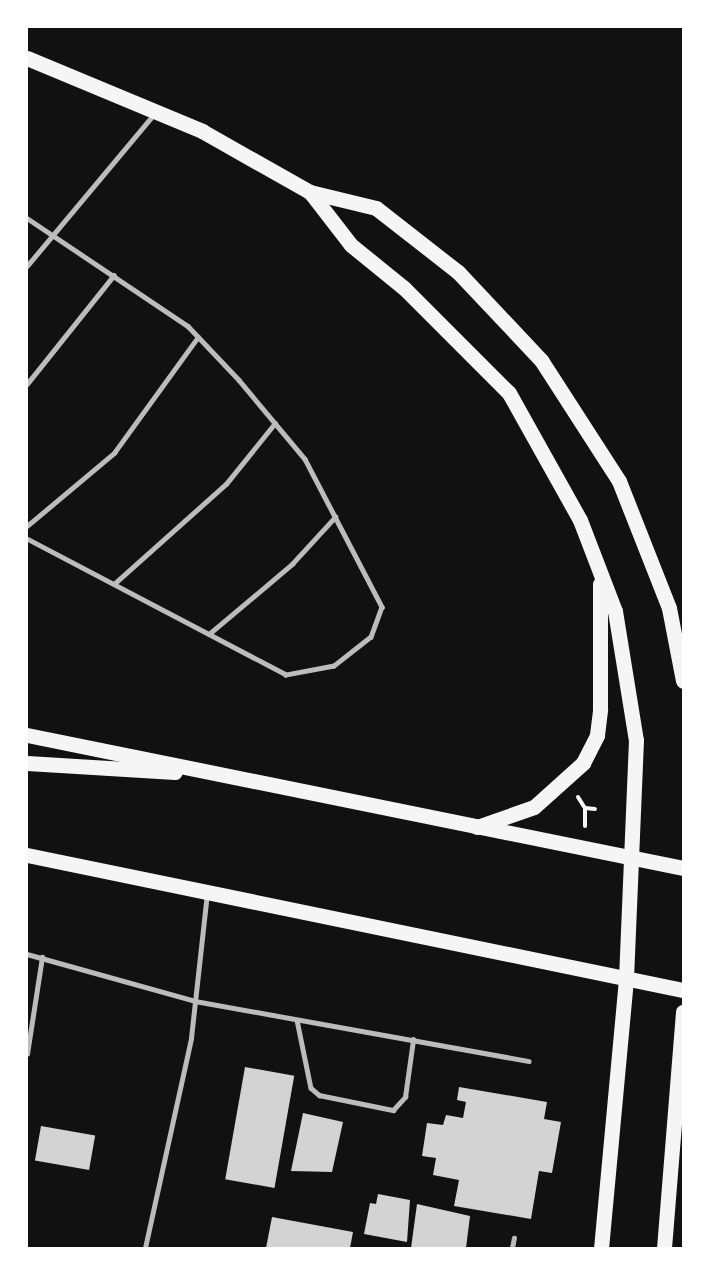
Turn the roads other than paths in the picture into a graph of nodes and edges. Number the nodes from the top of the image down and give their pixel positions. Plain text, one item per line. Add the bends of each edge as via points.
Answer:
1 (27, 58) edge
2 (157, 111) junction
3 (310, 192) junction
4 (27, 218) edge
5 (57, 234) junction
6 (27, 266) edge
7 (114, 275) junction
8 (198, 338) junction
9 (27, 384) edge
10 (275, 423) junction
11 (335, 517) junction
12 (27, 526) edge
13 (27, 539) edge
14 (600, 572) junction
15 (114, 584) junction
16 (210, 634) junction
17 (683, 681) edge
18 (27, 735) edge
19 (27, 763) edge
20 (205, 772) junction
21 (475, 828) junction
22 (27, 855) edge
23 (633, 860) junction
24 (683, 868) edge
25 (208, 892) junction
26 (27, 954) edge
27 (42, 957) junction
28 (627, 979) junction
29 (683, 990) edge
30 (195, 1001) junction
31 (683, 1012) edge
32 (297, 1020) junction
33 (413, 1040) junction
34 (27, 1054) edge
35 (529, 1061) dead end
36 (514, 1238) dead end
37 (145, 1248) edge
38 (512, 1248) edge
39 (601, 1248) edge
40 (664, 1248) edge

1 - 2 main road
2 - 3 main road
2 - 5 lane
3 - 14 main road via 351,245 404,288 508,393 580,520
3 - 17 main road via 376,208 458,272 541,360 589,429 642,531 669,608
4 - 5 lane
5 - 6 lane
5 - 7 lane
7 - 8 lane
7 - 9 lane
8 - 10 lane
8 - 12 lane via 114,453
10 - 11 lane via 305,459
10 - 15 lane via 226,484
11 - 16 lane via 292,564
11 - 16 lane via 382,607 371,637 334,666 286,675
13 - 15 lane
14 - 21 main road via 600,709 588,754 560,788 534,807
14 - 23 main road via 615,611 636,740
15 - 16 lane
18 - 20 main road
19 - 20 main road via 115,772
20 - 21 main road
21 - 23 main road
22 - 25 main road
23 - 24 main road
23 - 28 main road
25 - 28 main road
25 - 30 lane
26 - 27 lane
27 - 30 lane
27 - 34 lane
28 - 29 main road
28 - 39 main road
30 - 32 lane
30 - 37 lane
31 - 40 main road
32 - 33 lane
32 - 33 lane via 312,1088 319,1095 393,1110 405,1097
33 - 35 lane
36 - 38 lane

